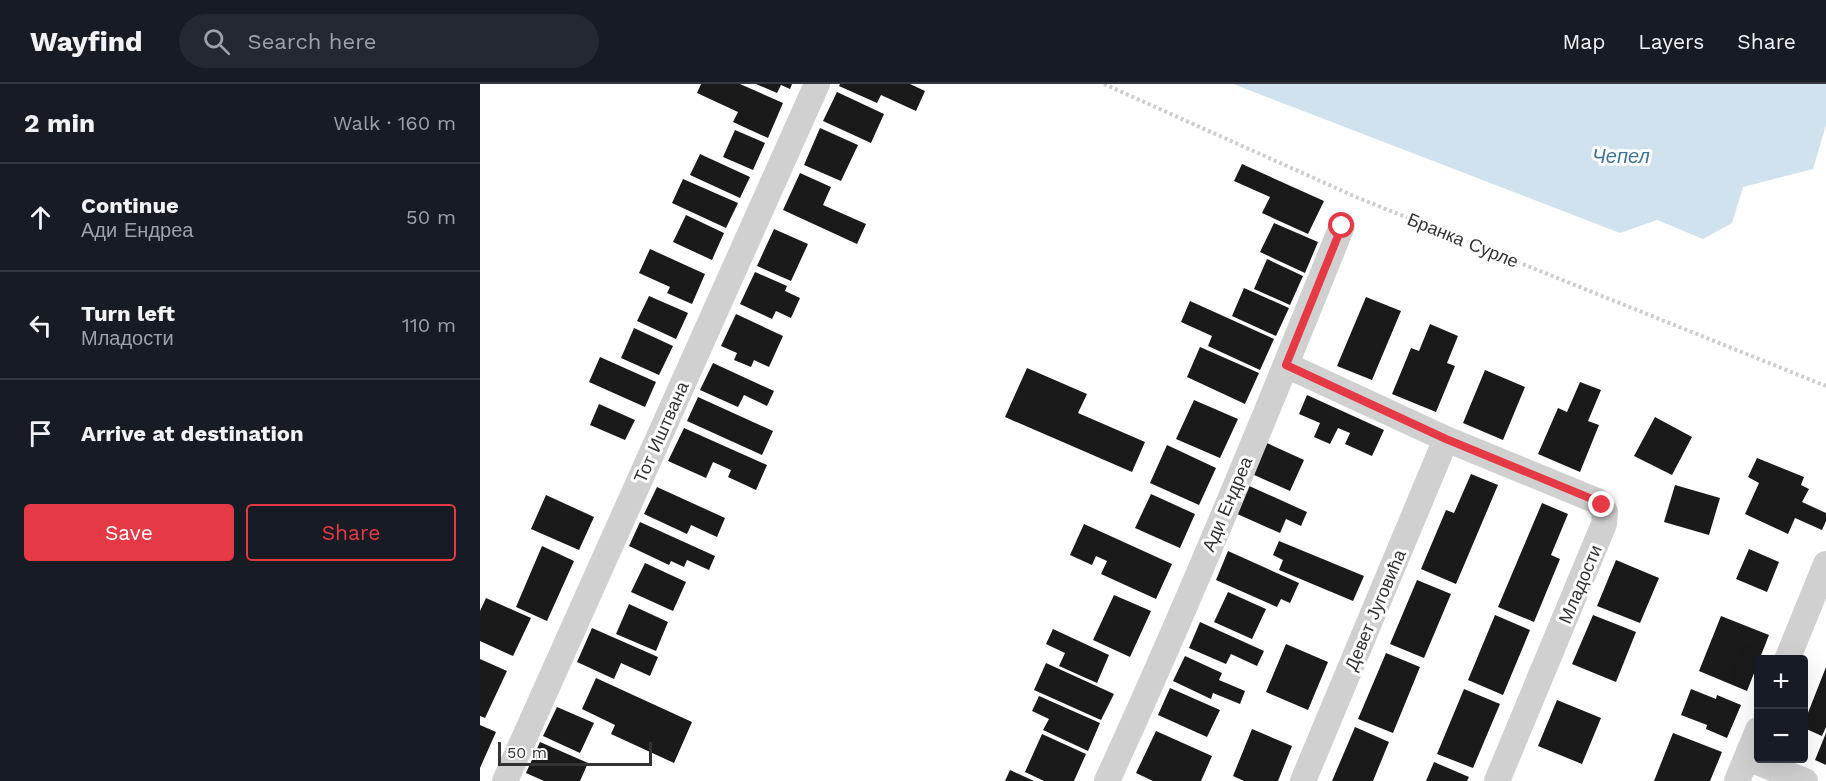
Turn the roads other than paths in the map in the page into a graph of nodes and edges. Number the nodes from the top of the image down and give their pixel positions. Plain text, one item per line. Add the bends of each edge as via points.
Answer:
1 (817, 84) edge
2 (1342, 226) dead end
3 (1286, 365) junction
4 (1446, 439) junction
5 (1823, 578) edge
6 (1789, 655) edge
7 (1754, 740) edge
8 (1747, 758) junction
9 (505, 781) edge
10 (1107, 781) edge
11 (1303, 781) edge
12 (1497, 781) edge
13 (1737, 781) edge
14 (1805, 781) edge

1 - 9 street, Тот Иштвана
2 - 3 street, Ади Ендреа
3 - 4 street, Младости
3 - 10 street, Ади Ендреа
4 - 11 street, Девет Југовића
4 - 12 street, Младости via 1597,501 1605,512 1605,524
5 - 6 street
7 - 8 street
8 - 13 street
8 - 14 street

